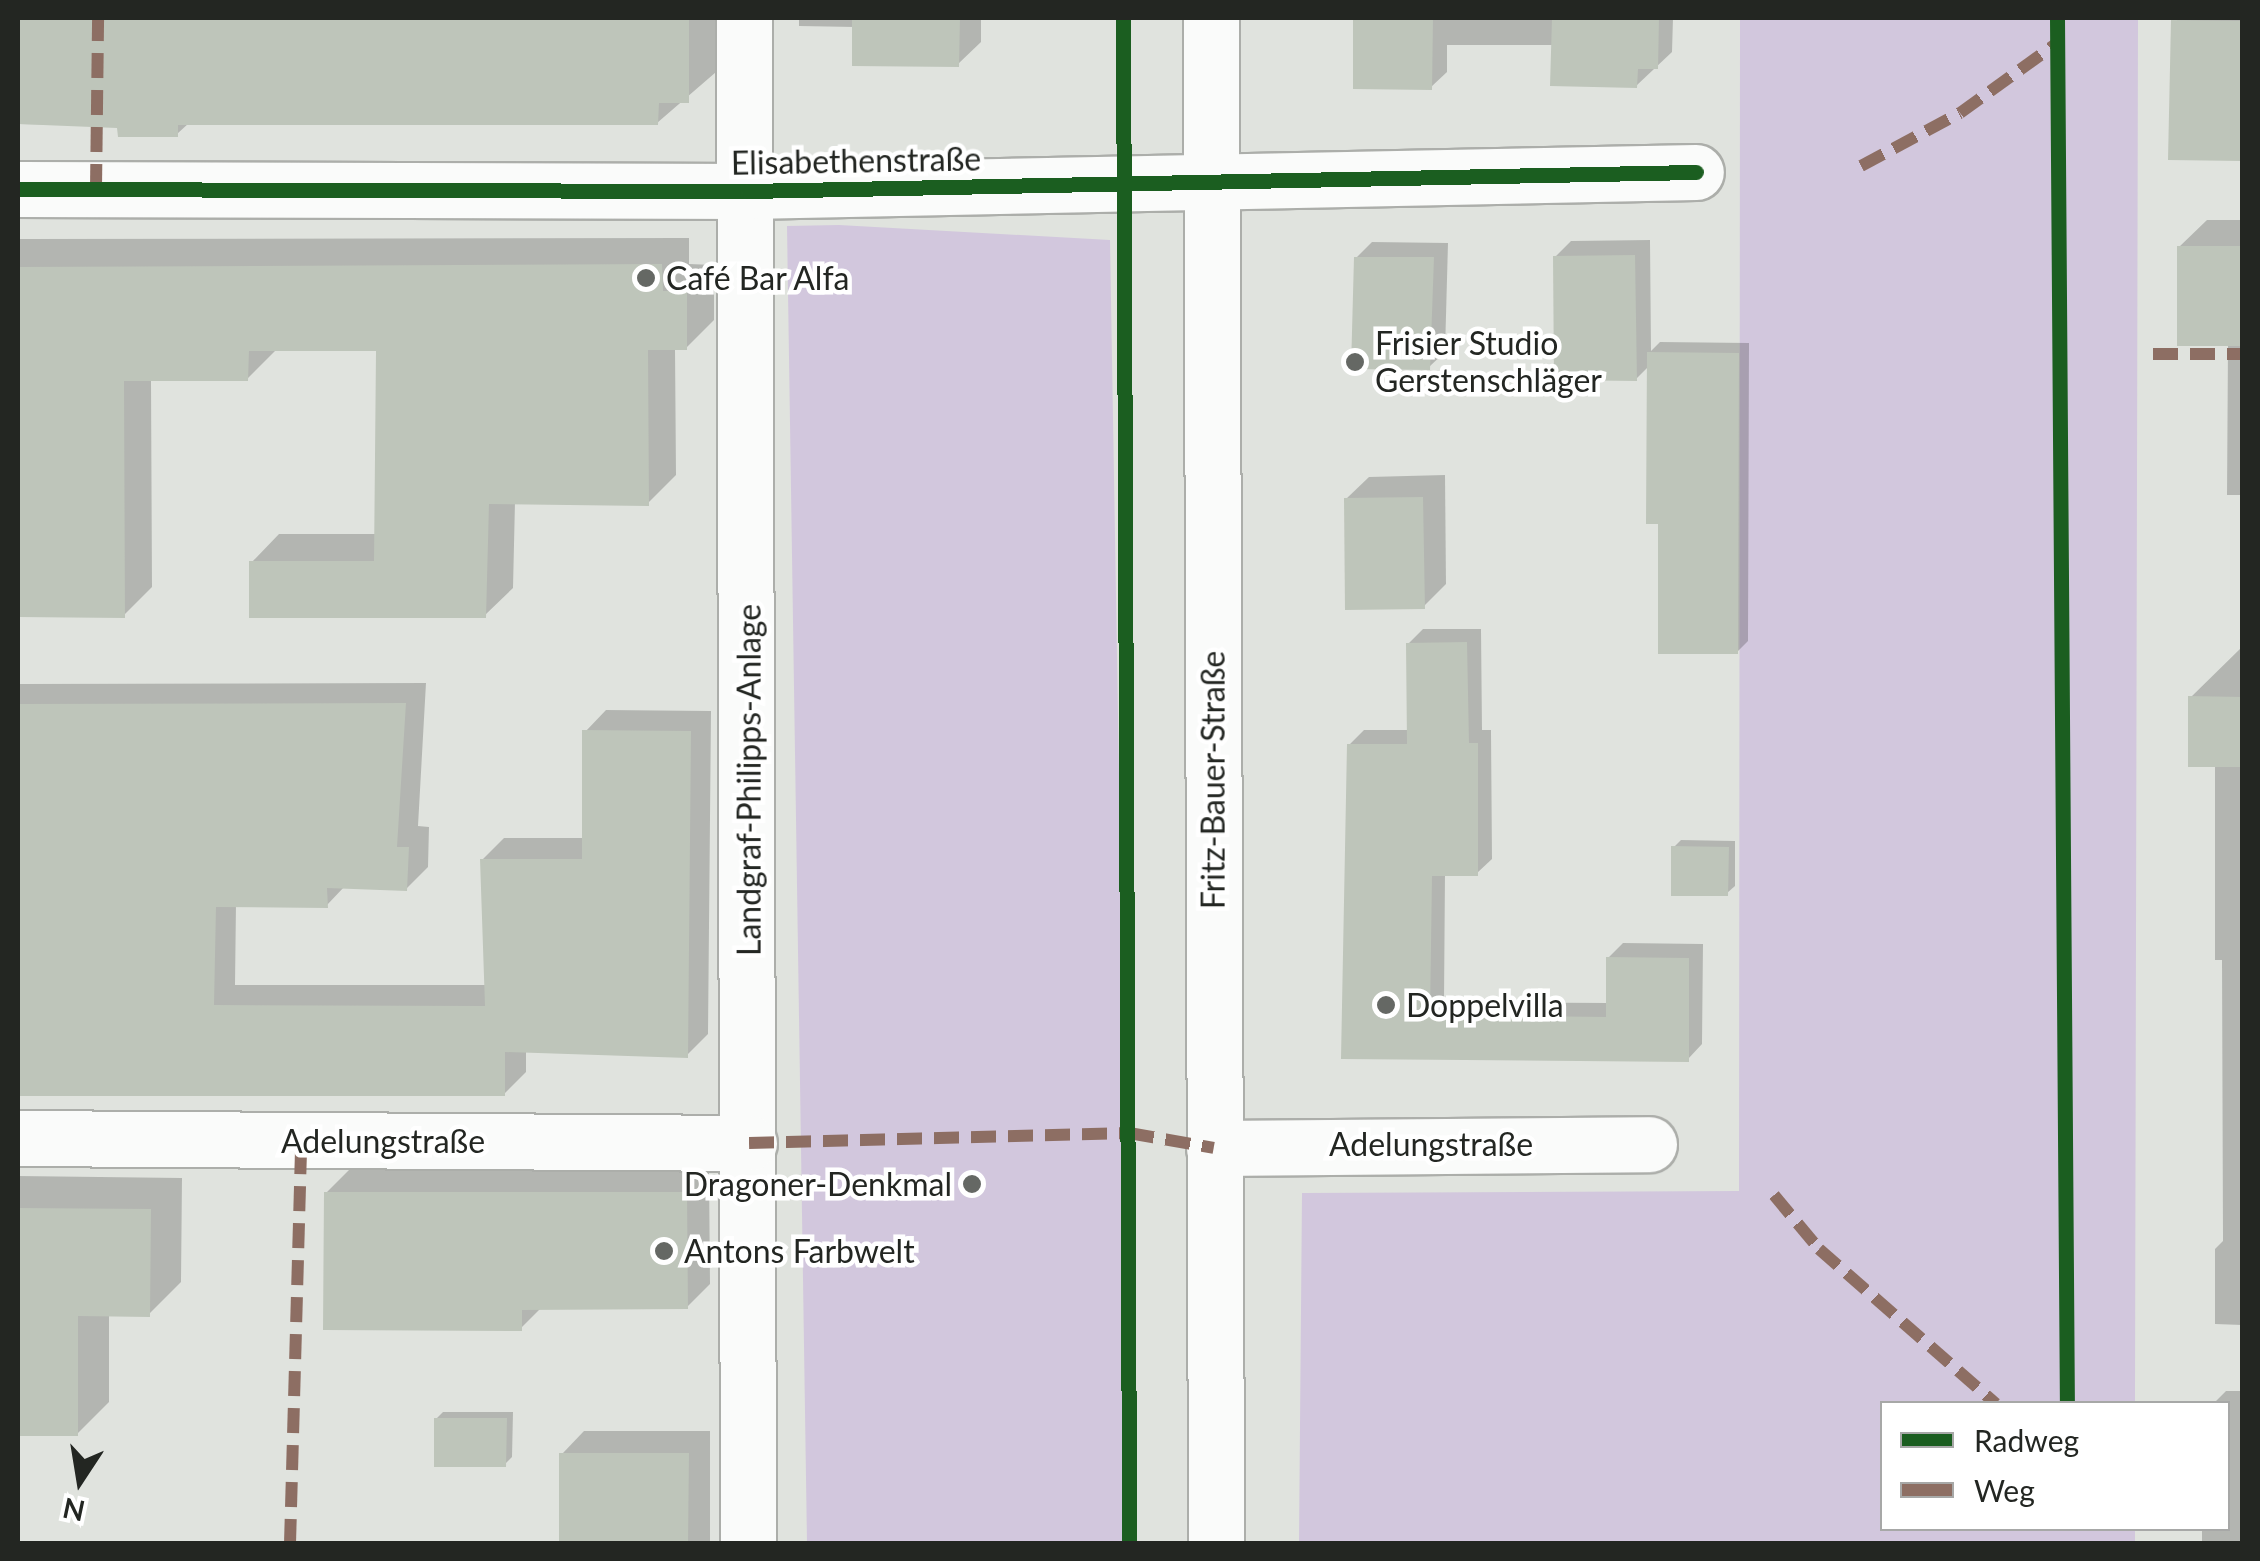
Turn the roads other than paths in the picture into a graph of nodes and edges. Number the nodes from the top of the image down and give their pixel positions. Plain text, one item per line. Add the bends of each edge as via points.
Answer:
1 (744, 18) edge
2 (1210, 18) edge
3 (1696, 172) dead end
4 (1212, 182) junction
5 (18, 189) edge
6 (748, 192) junction
7 (18, 1138) edge
8 (749, 1143) junction
9 (1649, 1144) dead end
10 (1214, 1148) junction
11 (748, 1544) edge
12 (1216, 1544) edge

1 - 6 street, Landgraf-Philipps-Anlage
2 - 4 street, Fritz-Bauer-Straße
3 - 4 street, Elisabethenstraße
4 - 6 street, Elisabethenstraße
4 - 10 street, Fritz-Bauer-Straße
5 - 6 street, Elisabethenstraße
6 - 8 street, Landgraf-Philipps-Anlage
7 - 8 street, Adelungstraße
8 - 11 street, Landgraf-Philipps-Anlage
9 - 10 street, Adelungstraße
10 - 12 street, Fritz-Bauer-Straße

